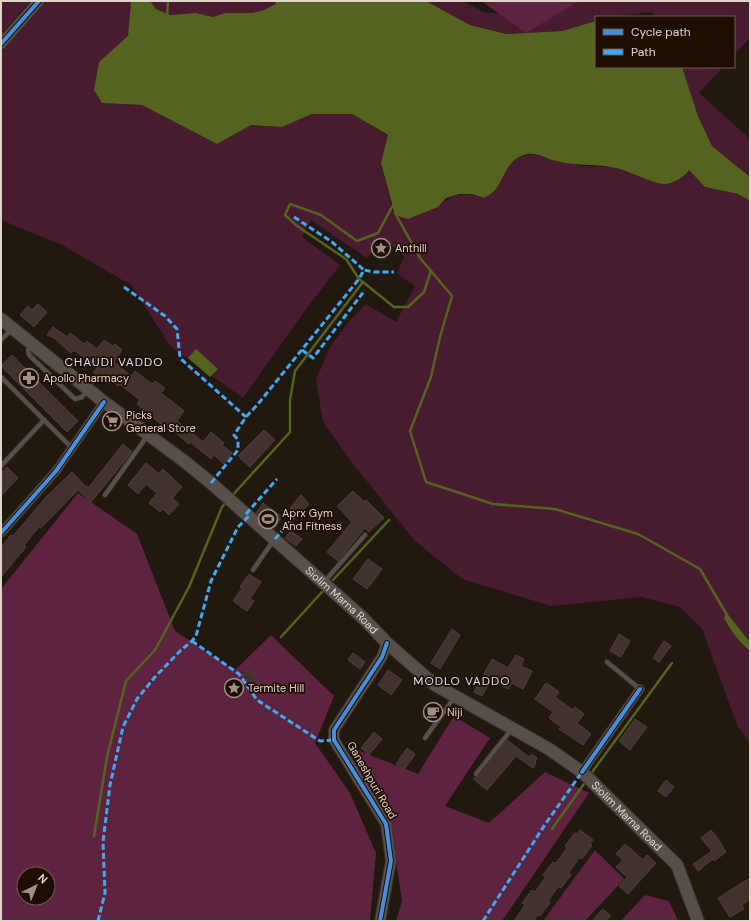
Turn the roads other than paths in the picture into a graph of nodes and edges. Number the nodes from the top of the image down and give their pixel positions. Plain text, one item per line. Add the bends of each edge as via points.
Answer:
1 (40, 1) edge
2 (1, 44) edge
3 (1, 319) edge
4 (13, 328) junction
5 (1, 340) edge
6 (1, 377) edge
7 (104, 402) junction
8 (44, 420) junction
9 (148, 435) junction
10 (71, 447) junction
11 (1, 466) edge
12 (105, 495) dead end
13 (1, 533) edge
14 (365, 535) dead end
15 (275, 539) junction
16 (253, 570) dead end
17 (324, 583) junction
18 (387, 643) junction
19 (607, 662) dead end
20 (640, 689) joint
21 (455, 696) junction
22 (512, 728) junction
23 (425, 738) dead end
24 (582, 772) junction
25 (476, 774) dead end
26 (380, 921) edge
27 (698, 921) edge

1 - 2 street
3 - 4 main road, Siolim Marna Road
4 - 5 lane
4 - 7 main road, Siolim Marna Road
6 - 8 lane
7 - 9 main road, Siolim Marna Road
7 - 10 street
8 - 10 lane
8 - 11 lane
9 - 12 lane
9 - 15 main road, Siolim Marna Road via 211,483
10 - 13 street via 56,471
14 - 17 lane
15 - 16 lane
15 - 17 main road, Siolim Marna Road
17 - 18 main road, Siolim Marna Road
18 - 21 main road, Siolim Marna Road via 434,685
18 - 26 street, Ganeshpuri Road via 382,657 334,730 334,740 386,824 391,861
19 - 20 lane
20 - 24 street
21 - 22 main road, Siolim Marna Road
21 - 23 lane
22 - 24 main road, Siolim Marna Road via 550,749
22 - 25 lane
24 - 27 main road, Siolim Marna Road via 677,865

